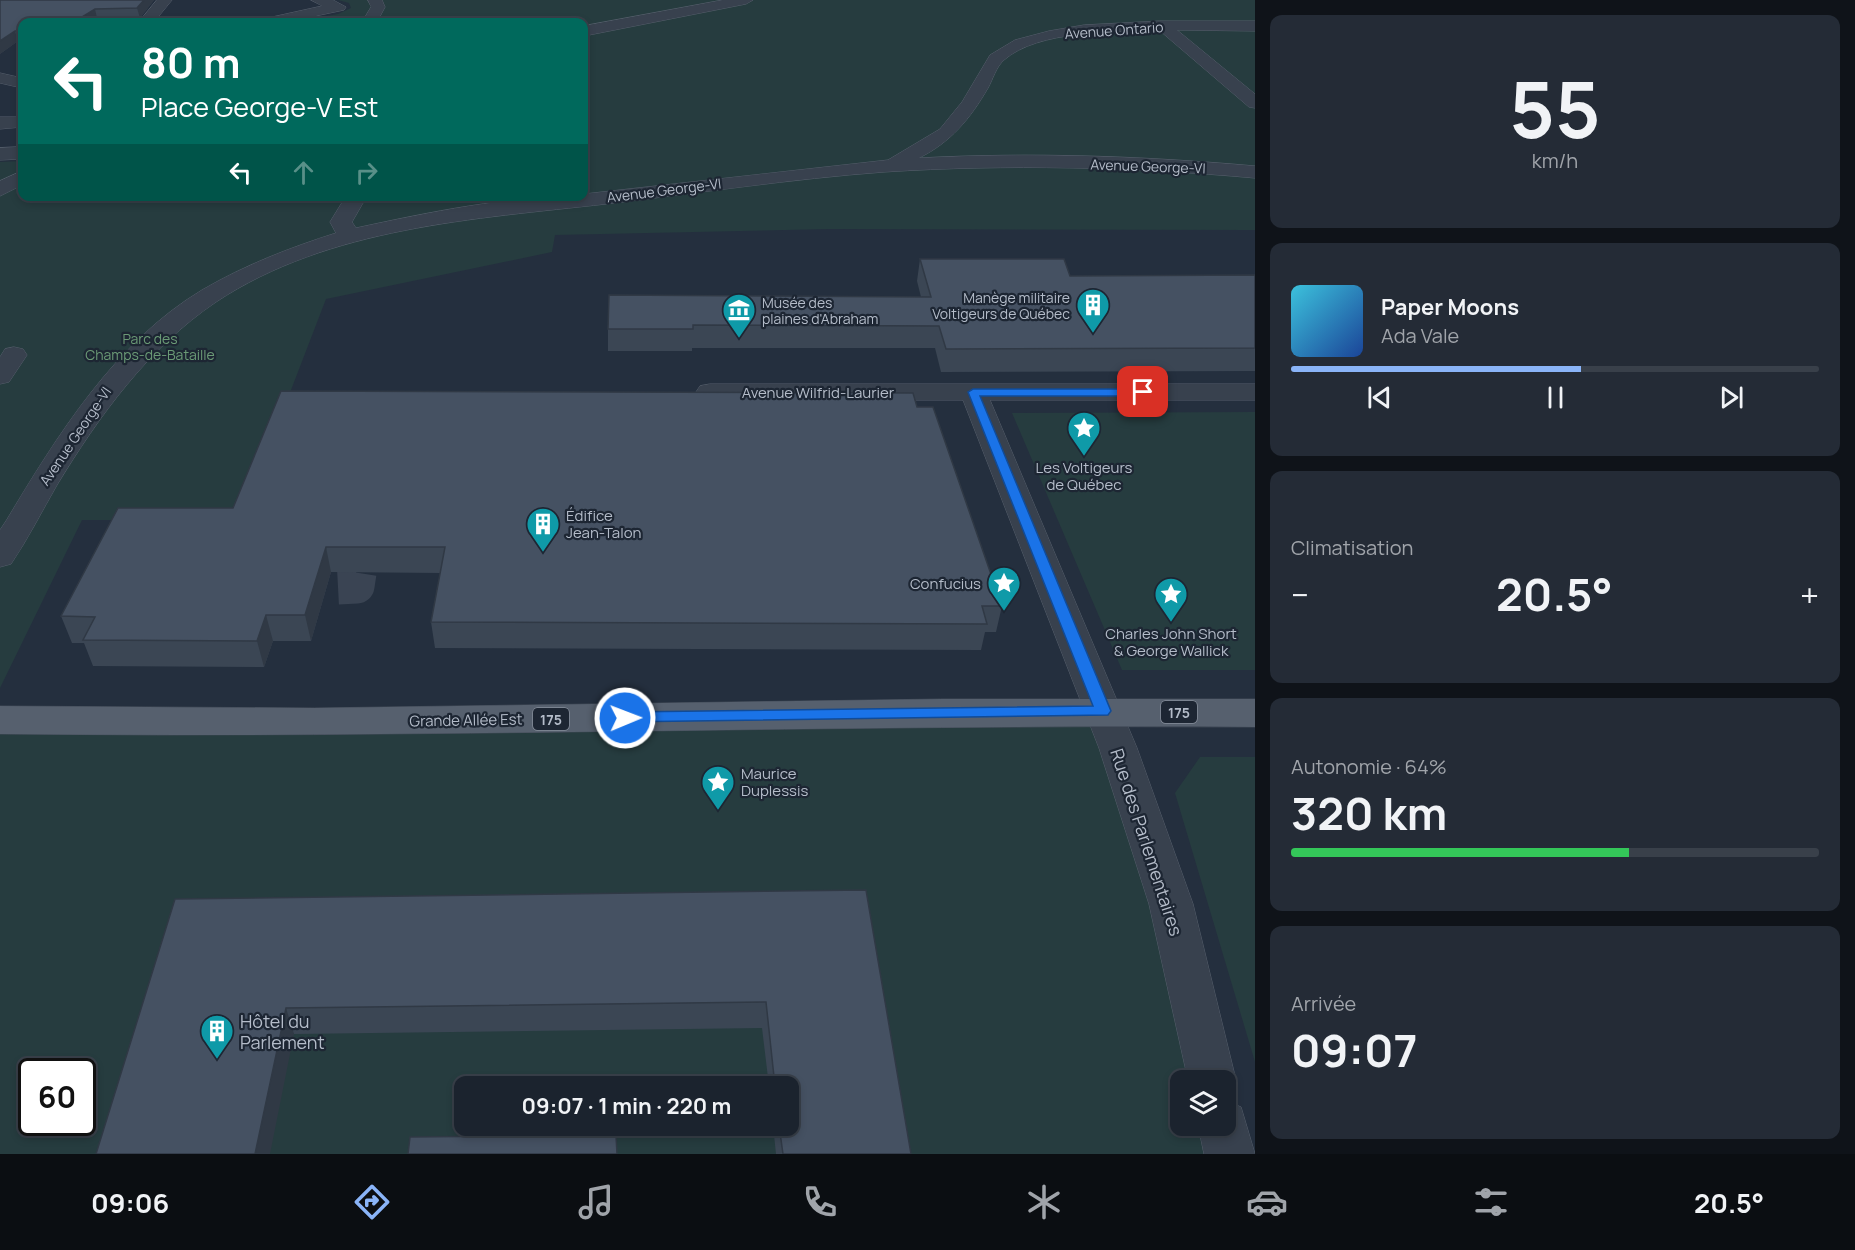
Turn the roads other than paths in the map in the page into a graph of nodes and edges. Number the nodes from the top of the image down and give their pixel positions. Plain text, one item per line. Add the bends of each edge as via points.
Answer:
1 (165, 0) edge
2 (318, 0) edge
3 (375, 0) edge
4 (746, 0) edge
5 (149, 18) edge
6 (287, 18) edge
7 (372, 18) edge
8 (1164, 26) junction
9 (1255, 26) edge
10 (588, 30) edge
11 (0, 78) edge
12 (18, 81) edge
13 (1255, 103) edge
14 (18, 122) edge
15 (0, 123) edge
16 (18, 153) edge
17 (0, 154) edge
18 (884, 166) junction
19 (1255, 172) edge
20 (18, 179) edge
21 (0, 190) edge
22 (588, 200) edge
23 (354, 201) edge
24 (579, 201) edge
25 (350, 238) junction
26 (685, 392) edge
27 (973, 392) junction
28 (1255, 392) edge
29 (12, 516) edge
30 (0, 557) edge
31 (1103, 711) junction
32 (1255, 713) edge
33 (0, 720) edge
34 (1210, 1070) edge
35 (1226, 1136) edge
36 (1230, 1154) edge

1 - 5 street
2 - 6 street via 339,7
3 - 7 street via 378,7
4 - 10 street
8 - 9 street, Avenue Ontario
8 - 13 street
8 - 18 street, Avenue Ontario via 1067,31 1032,39 998,56 957,125 930,146
11 - 12 street
14 - 15 street
16 - 17 street
18 - 19 street, Avenue George-VI via 1006,161
18 - 22 street, Avenue George-VI
20 - 21 street
23 - 25 street via 341,222
24 - 25 street, Avenue George-VI via 420,223
25 - 29 street, Avenue George-VI via 251,273 212,295 154,340 107,387 43,482
26 - 27 street, Avenue Wilfrid-Laurier
27 - 28 street, Avenue Wilfrid-Laurier
27 - 31 street, Rue des Parlementaires
29 - 30 street, Avenue George-VI
31 - 32 main road, Grande Allée Est / 175
31 - 33 main road, Grande Allée Est / 175 via 221,724
31 - 34 street, Rue des Parlementaires via 1170,904
35 - 36 street

